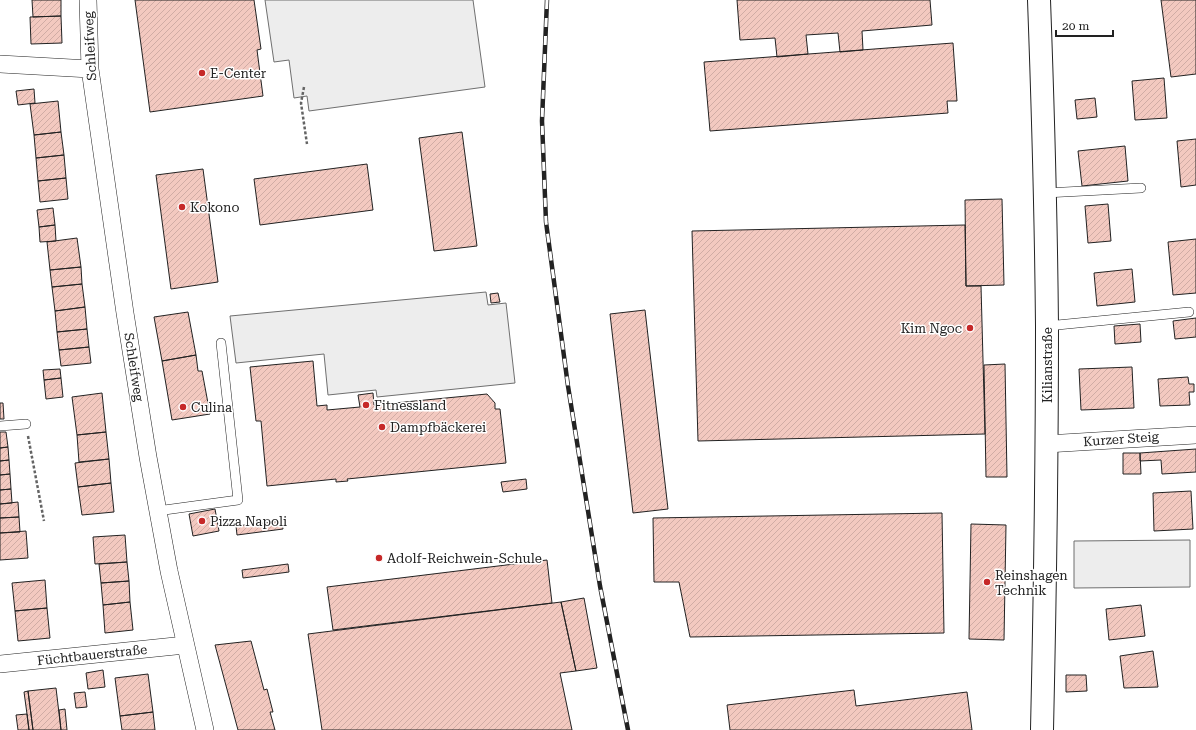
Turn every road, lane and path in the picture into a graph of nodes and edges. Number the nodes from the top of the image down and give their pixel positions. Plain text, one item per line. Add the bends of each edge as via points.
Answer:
1 (88, 0) edge
2 (1040, 0) edge
3 (0, 64) edge
4 (90, 69) junction
5 (304, 87) dead end
6 (306, 144) dead end
7 (1141, 188) dead end
8 (1045, 193) junction
9 (1189, 312) dead end
10 (1047, 326) junction
11 (221, 343) dead end
12 (26, 424) joint
13 (0, 426) edge
14 (1196, 434) edge
15 (1046, 444) junction
16 (157, 511) junction
17 (44, 521) dead end
18 (185, 645) junction
19 (0, 664) edge
20 (205, 730) edge
21 (1042, 730) edge

1 - 4 street, Schleifweg
2 - 8 main road, Kilianstraße
3 - 4 street
4 - 16 street, Schleifweg
5 - 6 path via 301,103
7 - 8 lane
8 - 10 main road, Kilianstraße
9 - 10 lane
10 - 15 main road, Kilianstraße
11 - 16 lane via 238,500
12 - 13 lane
12 - 17 path
14 - 15 street, Kurzer Steig
15 - 21 main road, Kilianstraße
16 - 18 street, Schleifweg
18 - 19 street, Füchtbauerstraße
18 - 20 street, Schleifweg

